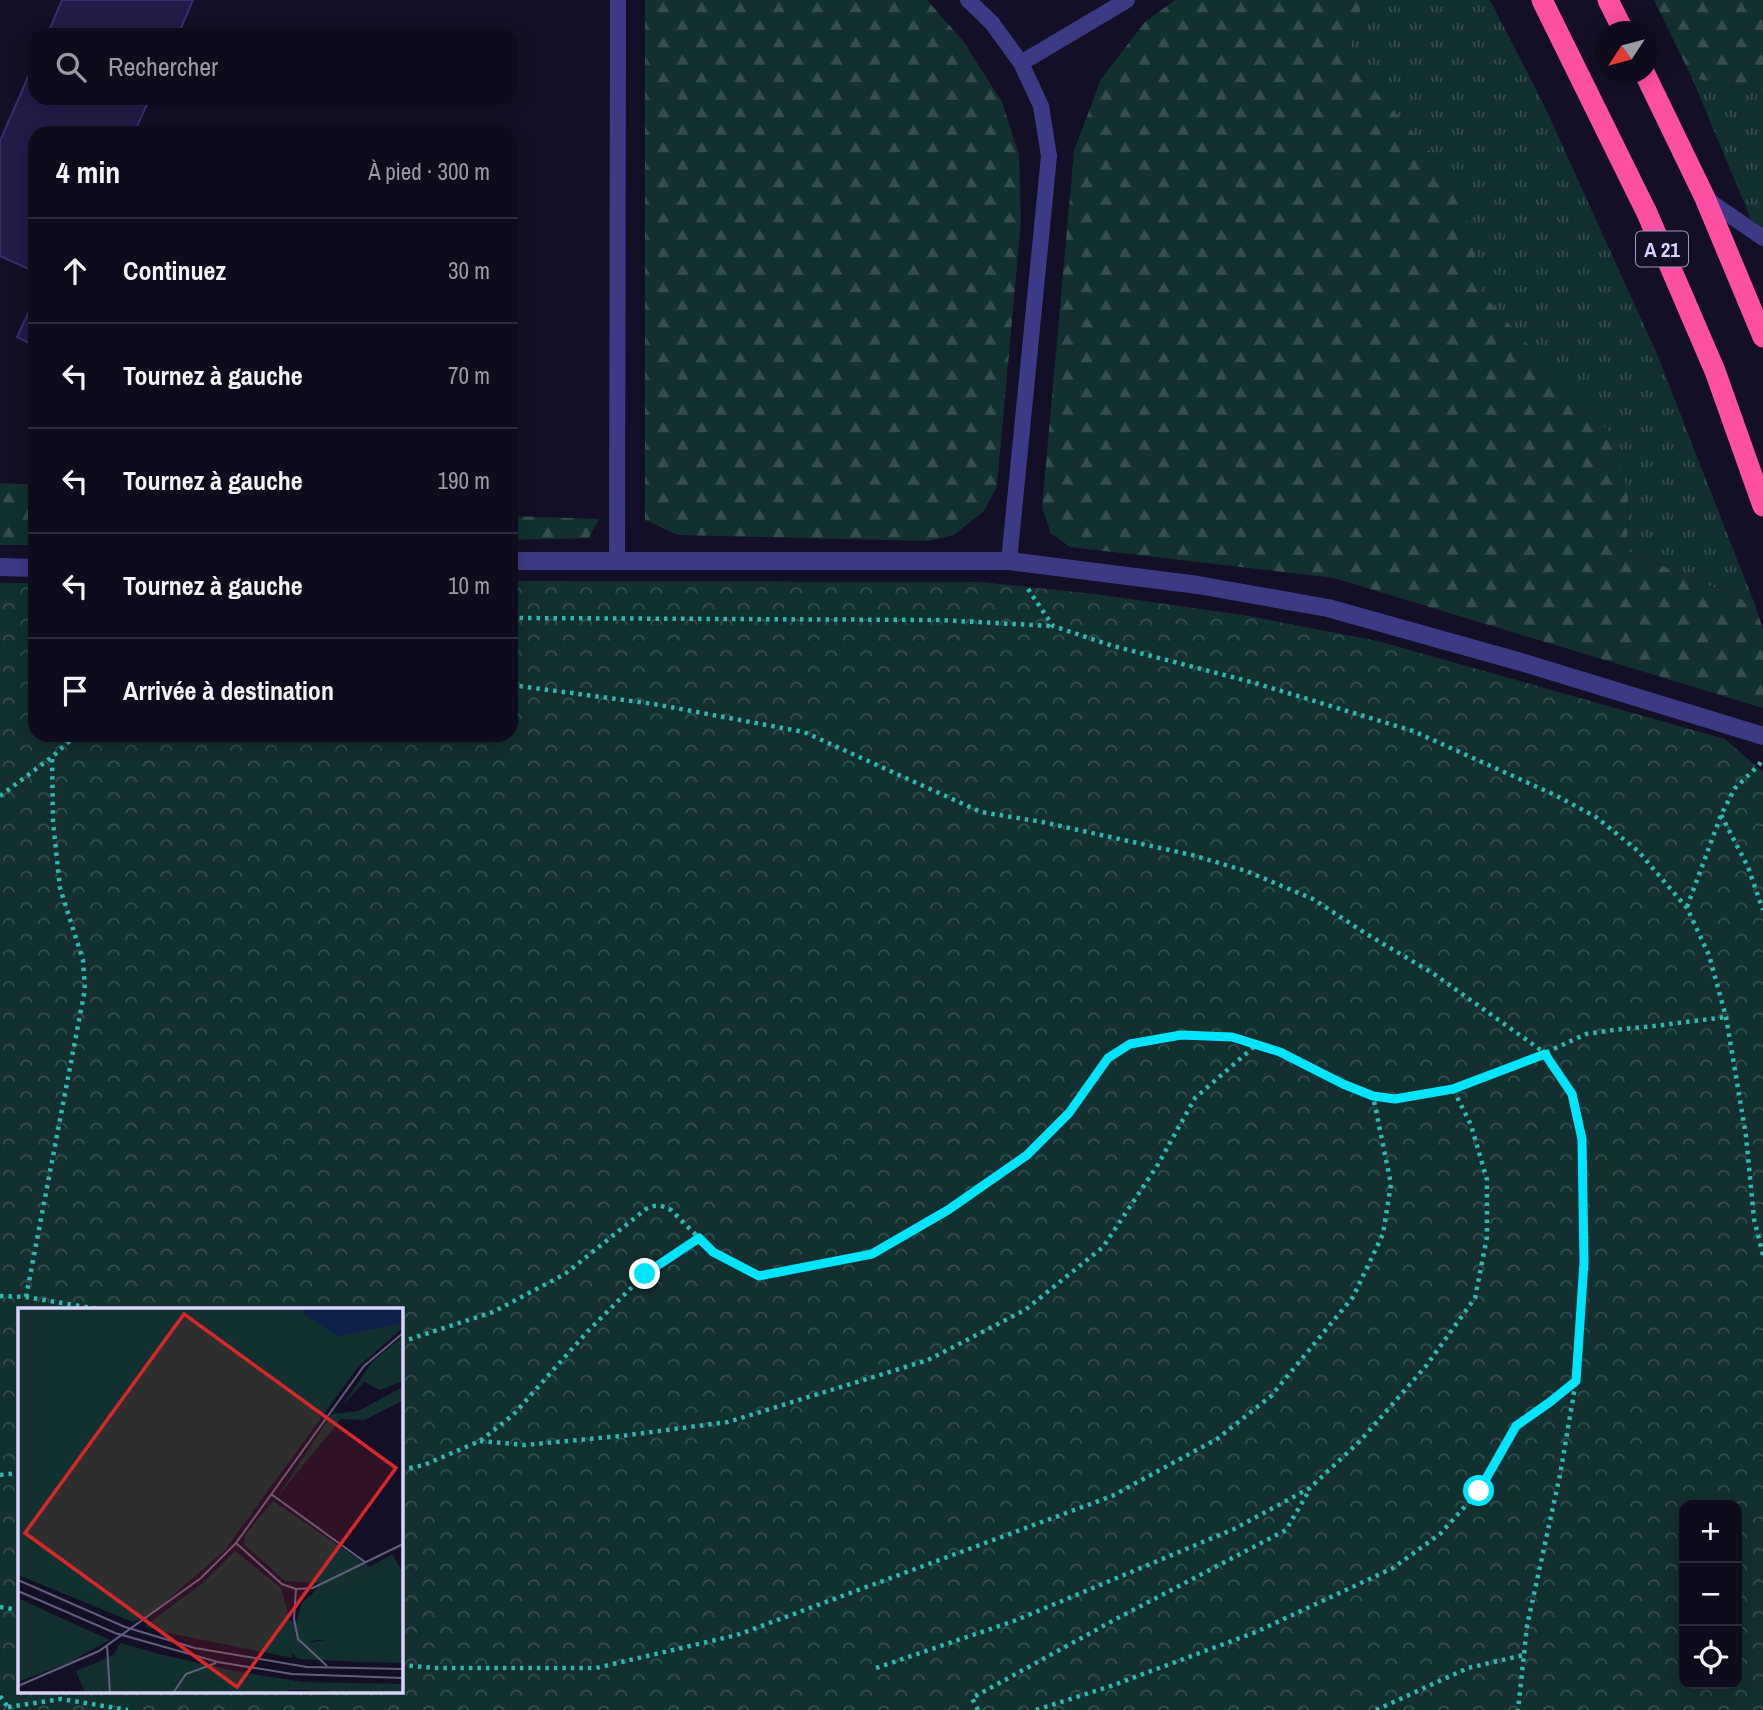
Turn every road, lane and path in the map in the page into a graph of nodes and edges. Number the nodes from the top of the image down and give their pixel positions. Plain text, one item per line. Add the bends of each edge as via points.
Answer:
1 (618, 0) edge
2 (968, 0) edge
3 (1127, 0) edge
4 (1542, 0) edge
5 (1608, 0) edge
6 (1618, 21) edge
7 (1021, 63) junction
8 (1649, 84) edge
9 (1705, 198) junction
10 (1763, 238) edge
11 (1763, 337) edge
12 (1763, 506) edge
13 (617, 560) junction
14 (518, 561) edge
15 (1009, 561) junction
16 (0, 567) edge
17 (28, 568) edge
18 (518, 618) edge
19 (1053, 626) junction
20 (518, 686) edge
21 (1763, 736) edge
22 (68, 742) edge
23 (52, 757) junction
24 (1763, 757) edge
25 (0, 796) edge
26 (1721, 815) junction
27 (1687, 908) junction
28 (1763, 910) edge
29 (1726, 1017) junction
30 (1256, 1045) junction
31 (1545, 1054) junction
32 (1453, 1089) junction
33 (1373, 1096) junction
34 (699, 1238) junction
35 (1763, 1255) edge
36 (0, 1296) edge
37 (26, 1297) junction
38 (92, 1308) edge
39 (402, 1342) edge
40 (1576, 1381) junction
41 (480, 1441) junction
42 (402, 1470) edge
43 (18, 1473) edge
44 (0, 1475) edge
45 (1310, 1488) junction
46 (0, 1607) edge
47 (18, 1610) edge
48 (1524, 1656) junction
49 (402, 1665) edge
50 (876, 1668) dead end
51 (0, 1696) edge
52 (9, 1708) edge
53 (128, 1710) edge
54 (978, 1710) edge
55 (1036, 1710) edge
56 (1376, 1710) edge
57 (1518, 1710) edge

1 - 13 lane
2 - 7 lane via 992,23
3 - 7 lane
4 - 12 highway, A 21 via 1647,213 1715,371
5 - 6 highway
7 - 15 lane via 1041,106 1049,156
8 - 9 highway, A 21
9 - 10 lane
9 - 11 highway, A 21
13 - 14 street
13 - 15 street
15 - 19 path
15 - 21 street via 1198,585 1328,608
16 - 17 street
18 - 19 path via 939,620
19 - 27 path via 1255,683 1437,742 1596,817 1638,851
20 - 31 path via 654,704 804,732 981,812 1192,855 1245,871 1313,899 1434,974
22 - 23 path
23 - 25 path
23 - 37 path via 60,888 82,960 85,989
24 - 26 path via 1735,788
26 - 27 path
26 - 28 path via 1748,867
27 - 29 path via 1709,955
29 - 31 path via 1586,1034
29 - 35 path
30 - 33 path
30 - 34 path via 1232,1037 1181,1035 1130,1044 1108,1058 1069,1113 1027,1155 948,1210 872,1254 759,1276 713,1252
30 - 41 path via 1195,1098 1103,1247 1025,1310 928,1360 728,1422 525,1445
31 - 32 path
31 - 40 path via 1572,1094 1582,1139 1584,1263
32 - 33 path via 1395,1099
32 - 45 path via 1471,1125 1487,1180 1487,1237 1475,1298 1426,1366 1361,1440
33 - 49 path via 1391,1184 1383,1234 1353,1297 1272,1396 1217,1439 1112,1496 737,1635 596,1668
34 - 39 path via 671,1210 655,1205 565,1274 493,1312
34 - 41 path via 645,1274 513,1415
36 - 37 path
37 - 38 path
40 - 48 path
40 - 55 path via 1516,1426 1479,1491 1440,1534 1393,1568 1256,1632
41 - 42 path
43 - 44 path
45 - 50 path via 1234,1529 1014,1621
45 - 54 path via 1286,1530 972,1698
46 - 47 path
48 - 56 path via 1468,1668
48 - 57 path
51 - 52 path
52 - 53 path via 61,1699

